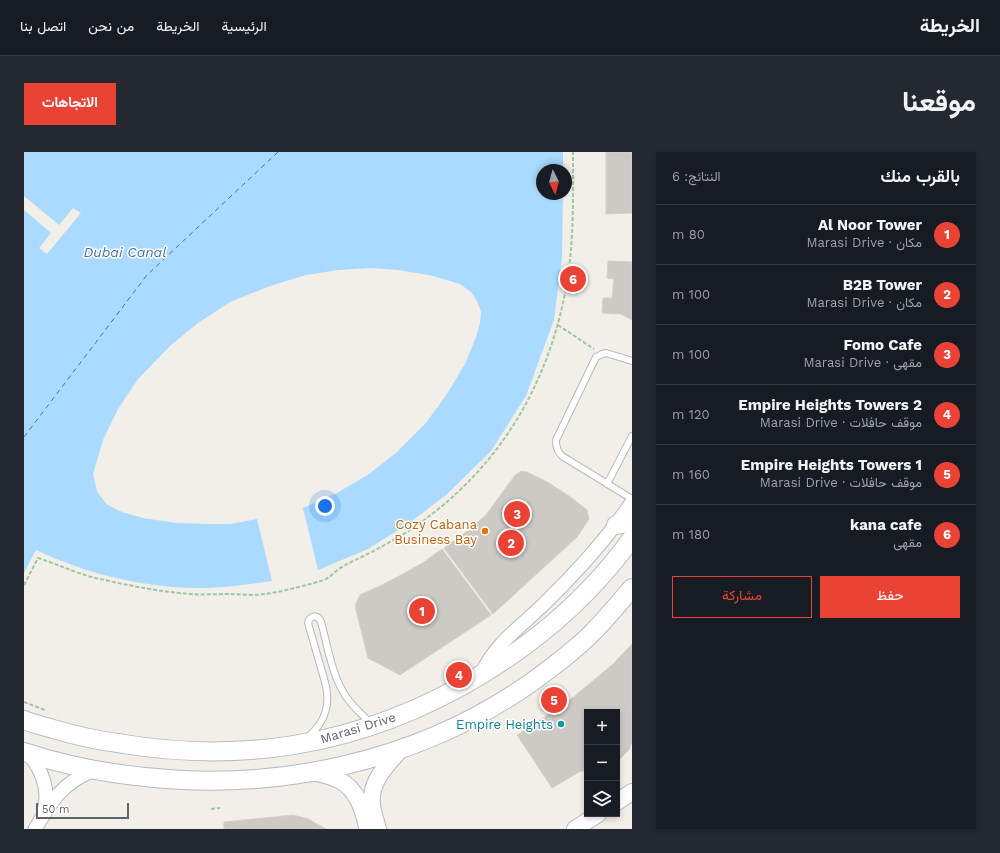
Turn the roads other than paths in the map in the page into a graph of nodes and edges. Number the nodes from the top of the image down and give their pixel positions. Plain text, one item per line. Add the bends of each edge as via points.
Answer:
1 (632, 361) edge
2 (632, 436) edge
3 (607, 484) junction
4 (632, 499) edge
5 (632, 502) edge
6 (624, 523) edge
7 (632, 538) edge
8 (632, 588) edge
9 (480, 676) junction
10 (29, 716) edge
11 (373, 725) junction
12 (293, 746) junction
13 (401, 749) junction
14 (26, 753) edge
15 (94, 770) junction
16 (312, 772) junction
17 (632, 792) edge
18 (620, 800) edge
19 (43, 816) junction
20 (593, 817) edge
21 (35, 829) edge
22 (368, 829) edge
23 (378, 829) edge
24 (575, 829) edge

1 - 3 lane via 610,354 596,357 556,440 556,446 562,456
2 - 3 lane
3 - 4 lane
5 - 6 street
6 - 9 street via 545,604 498,646
7 - 9 main road, Marasi Drive via 603,574 554,623
8 - 13 main road via 591,634 542,675 460,725
9 - 11 main road, Marasi Drive via 438,699
10 - 12 main road, Marasi Drive via 67,733 141,747 217,751
11 - 12 main road, Marasi Drive
11 - 12 lane via 348,700 339,686 320,619 314,616 308,623 328,691 327,708 314,731
13 - 16 main road
13 - 23 street via 374,786 372,805
14 - 15 main road
14 - 19 street via 36,762 44,783 46,805
15 - 16 main road via 166,780 203,781 240,780
15 - 19 street via 81,776 59,793
16 - 22 street via 340,781 351,789 359,801
17 - 18 street
19 - 21 street
20 - 24 street

